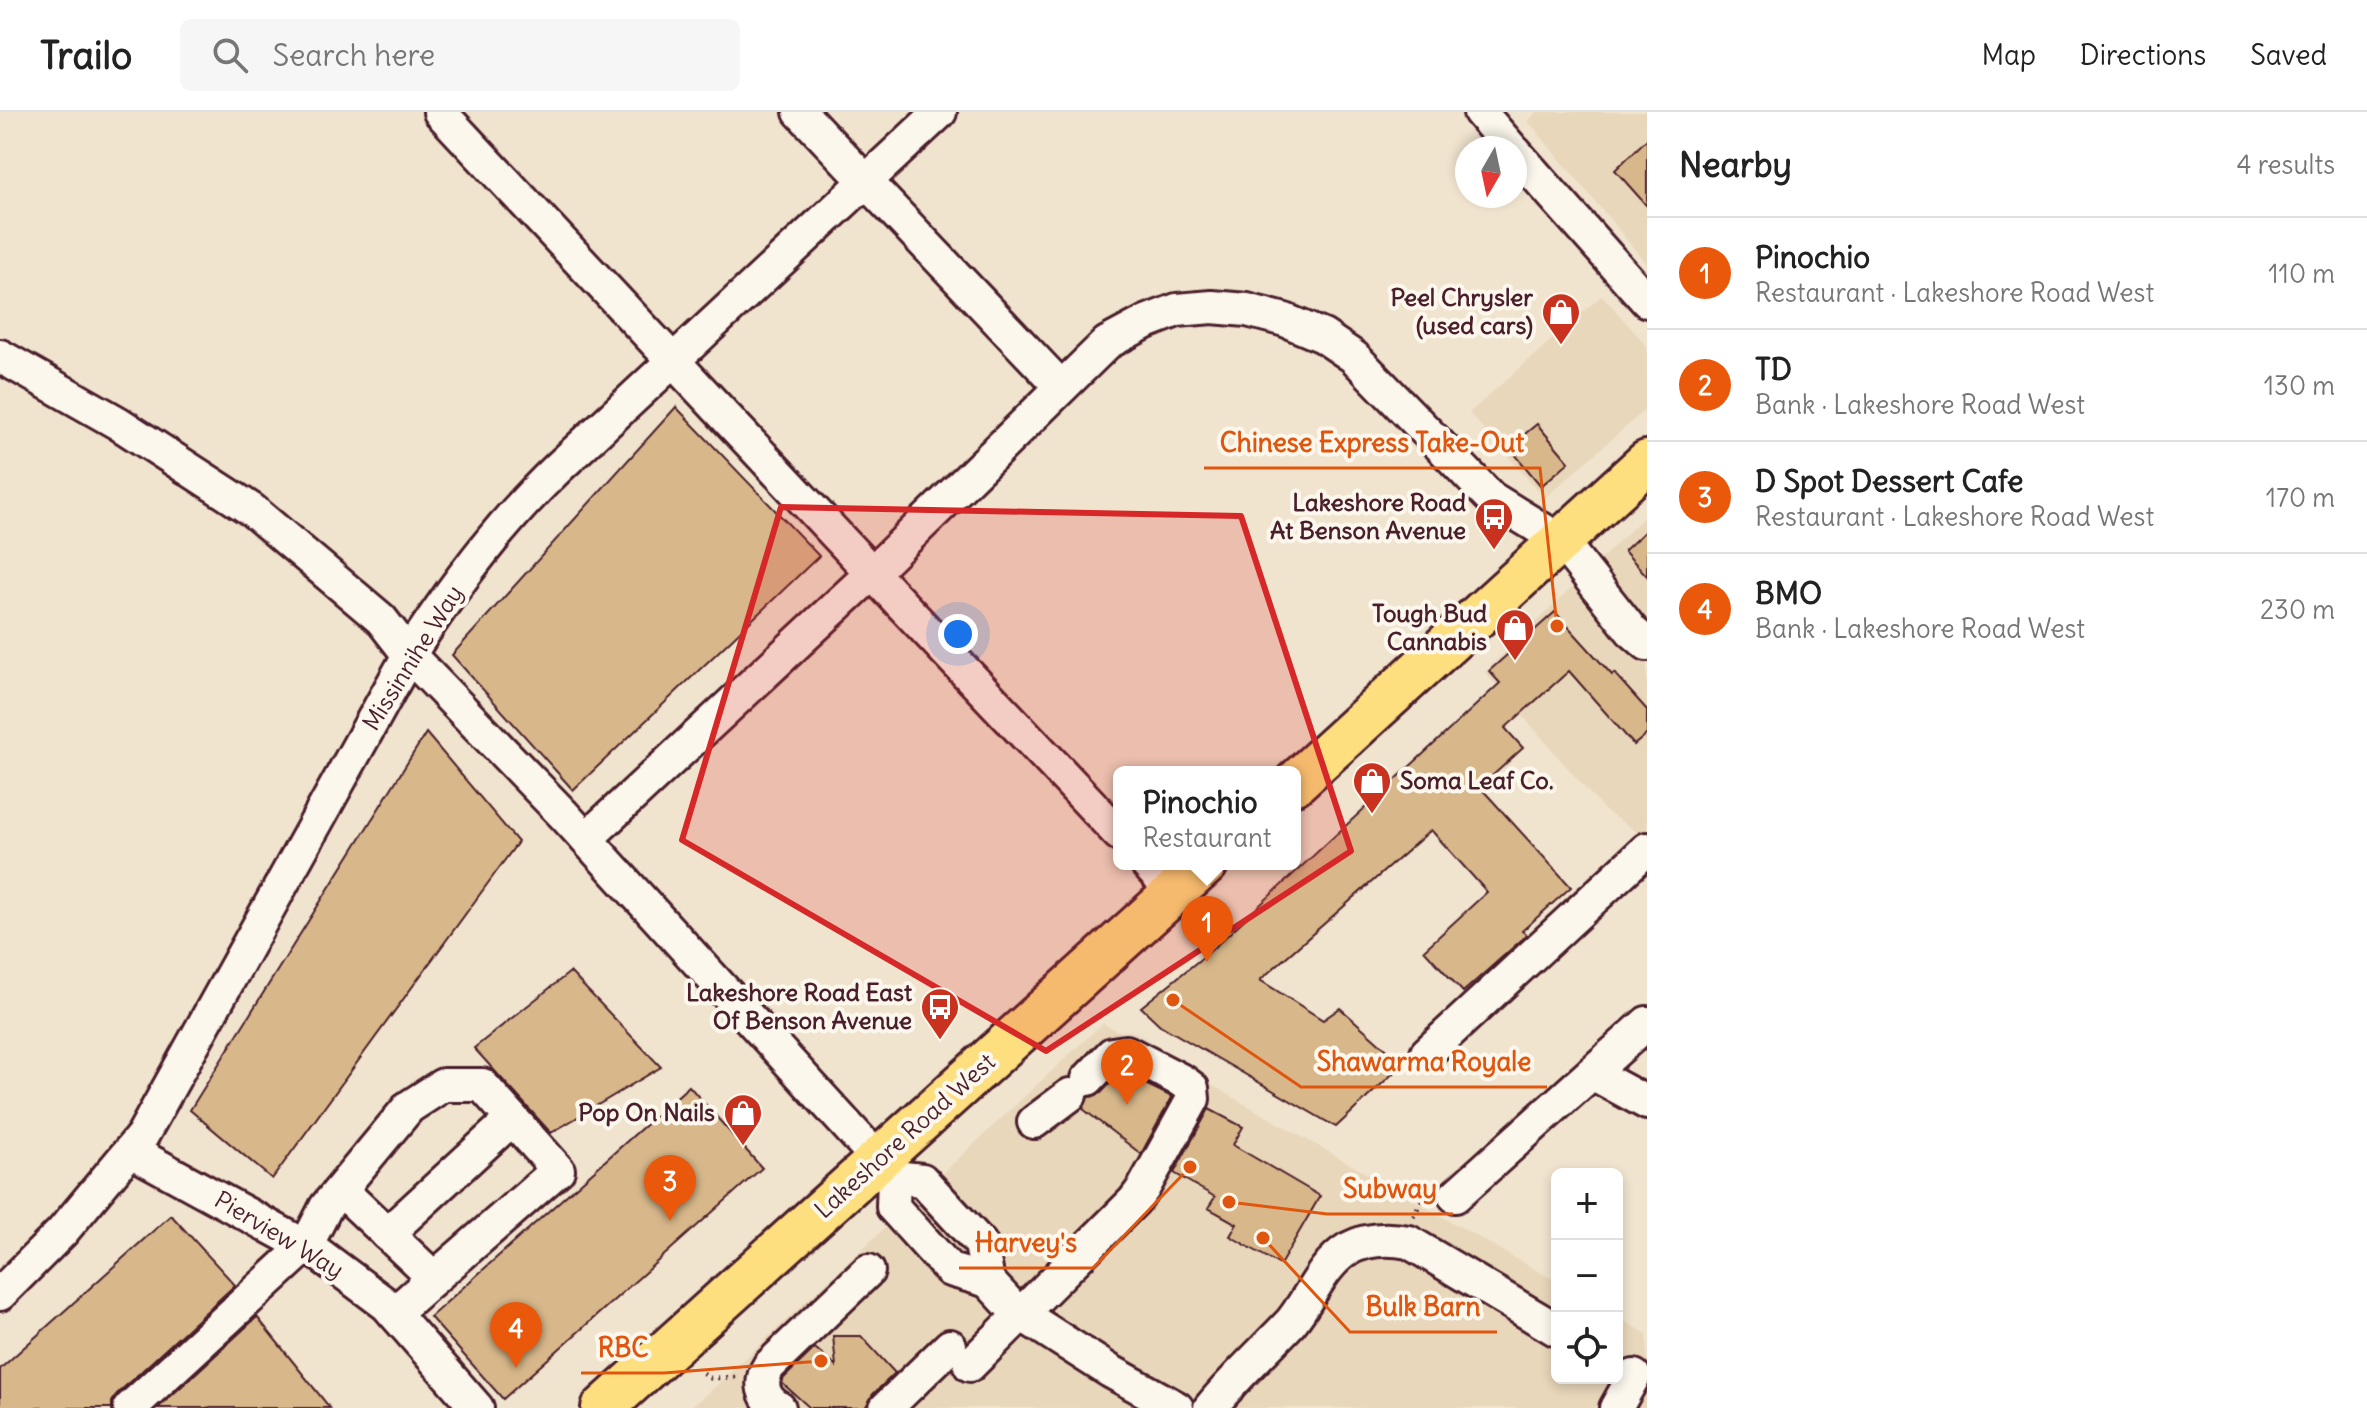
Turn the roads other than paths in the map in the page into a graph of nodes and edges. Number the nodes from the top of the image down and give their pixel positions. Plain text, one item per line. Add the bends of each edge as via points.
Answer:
1 (440, 112) edge
2 (800, 112) edge
3 (940, 112) edge
4 (1480, 112) edge
5 (1501, 136) edge
6 (1527, 166) edge
7 (865, 182) junction
8 (1647, 301) edge
9 (0, 356) edge
10 (674, 362) junction
11 (1061, 387) junction
12 (1647, 462) edge
13 (1561, 541) junction
14 (872, 573) junction
15 (1647, 644) edge
16 (409, 655) junction
17 (1301, 778) edge
18 (1113, 828) edge
19 (586, 839) junction
20 (1647, 849) edge
21 (1186, 870) edge
22 (1160, 878) edge
23 (1647, 1023) edge
24 (1427, 1053) dead end
25 (1592, 1073) junction
26 (1647, 1103) edge
27 (512, 1119) junction
28 (1034, 1122) dead end
29 (131, 1151) junction
30 (886, 1169) junction
31 (341, 1190) junction
32 (1455, 1196) road end
33 (387, 1234) junction
34 (306, 1246) junction
35 (868, 1271) dead end
36 (434, 1278) junction
37 (0, 1294) edge
38 (394, 1313) junction
39 (1021, 1314) junction
40 (1551, 1326) edge
41 (1633, 1375) edge
42 (130, 1408) edge
43 (477, 1408) edge
44 (603, 1408) edge
45 (779, 1408) edge
46 (886, 1408) edge
47 (1177, 1408) edge
48 (1210, 1408) edge
49 (1616, 1408) edge

1 - 10 street
2 - 7 street
3 - 7 street, Missinnihe Way
4 - 5 street
6 - 8 street
7 - 10 street, Missinnihe Way
7 - 11 street
9 - 16 street via 118,423 252,510 381,619
10 - 14 street
10 - 16 street, Missinnihe Way via 534,491 439,607
11 - 13 street via 1107,343 1177,310 1247,310 1285,320 1354,357 1491,498
11 - 14 street
12 - 13 main road
13 - 15 street
13 - 17 main road
14 - 18 street
14 - 19 street
16 - 19 street
16 - 29 street, Missinnihe Way
19 - 30 street
20 - 24 street
21 - 22 main road, Lakeshore Road West
22 - 30 main road, Lakeshore Road West
23 - 25 street
25 - 26 street
25 - 32 street
27 - 31 street via 482,1085 443,1085 409,1107
27 - 33 street
27 - 36 street via 558,1170
28 - 39 street via 1112,1054 1126,1052 1184,1082 1194,1093 1143,1189
29 - 34 street, Pierview Way
29 - 37 street, Missinnihe Way
30 - 39 street via 893,1207 950,1270 988,1281
30 - 44 main road, Lakeshore Road West
31 - 33 street
31 - 34 street
33 - 36 street
34 - 38 street, Pierview Way
34 - 42 street
35 - 45 street via 769,1366 763,1390
36 - 38 street
38 - 43 street, Pierview Way
39 - 46 street
39 - 47 street
40 - 48 street via 1409,1242 1367,1241 1332,1263 1292,1321
41 - 49 street

